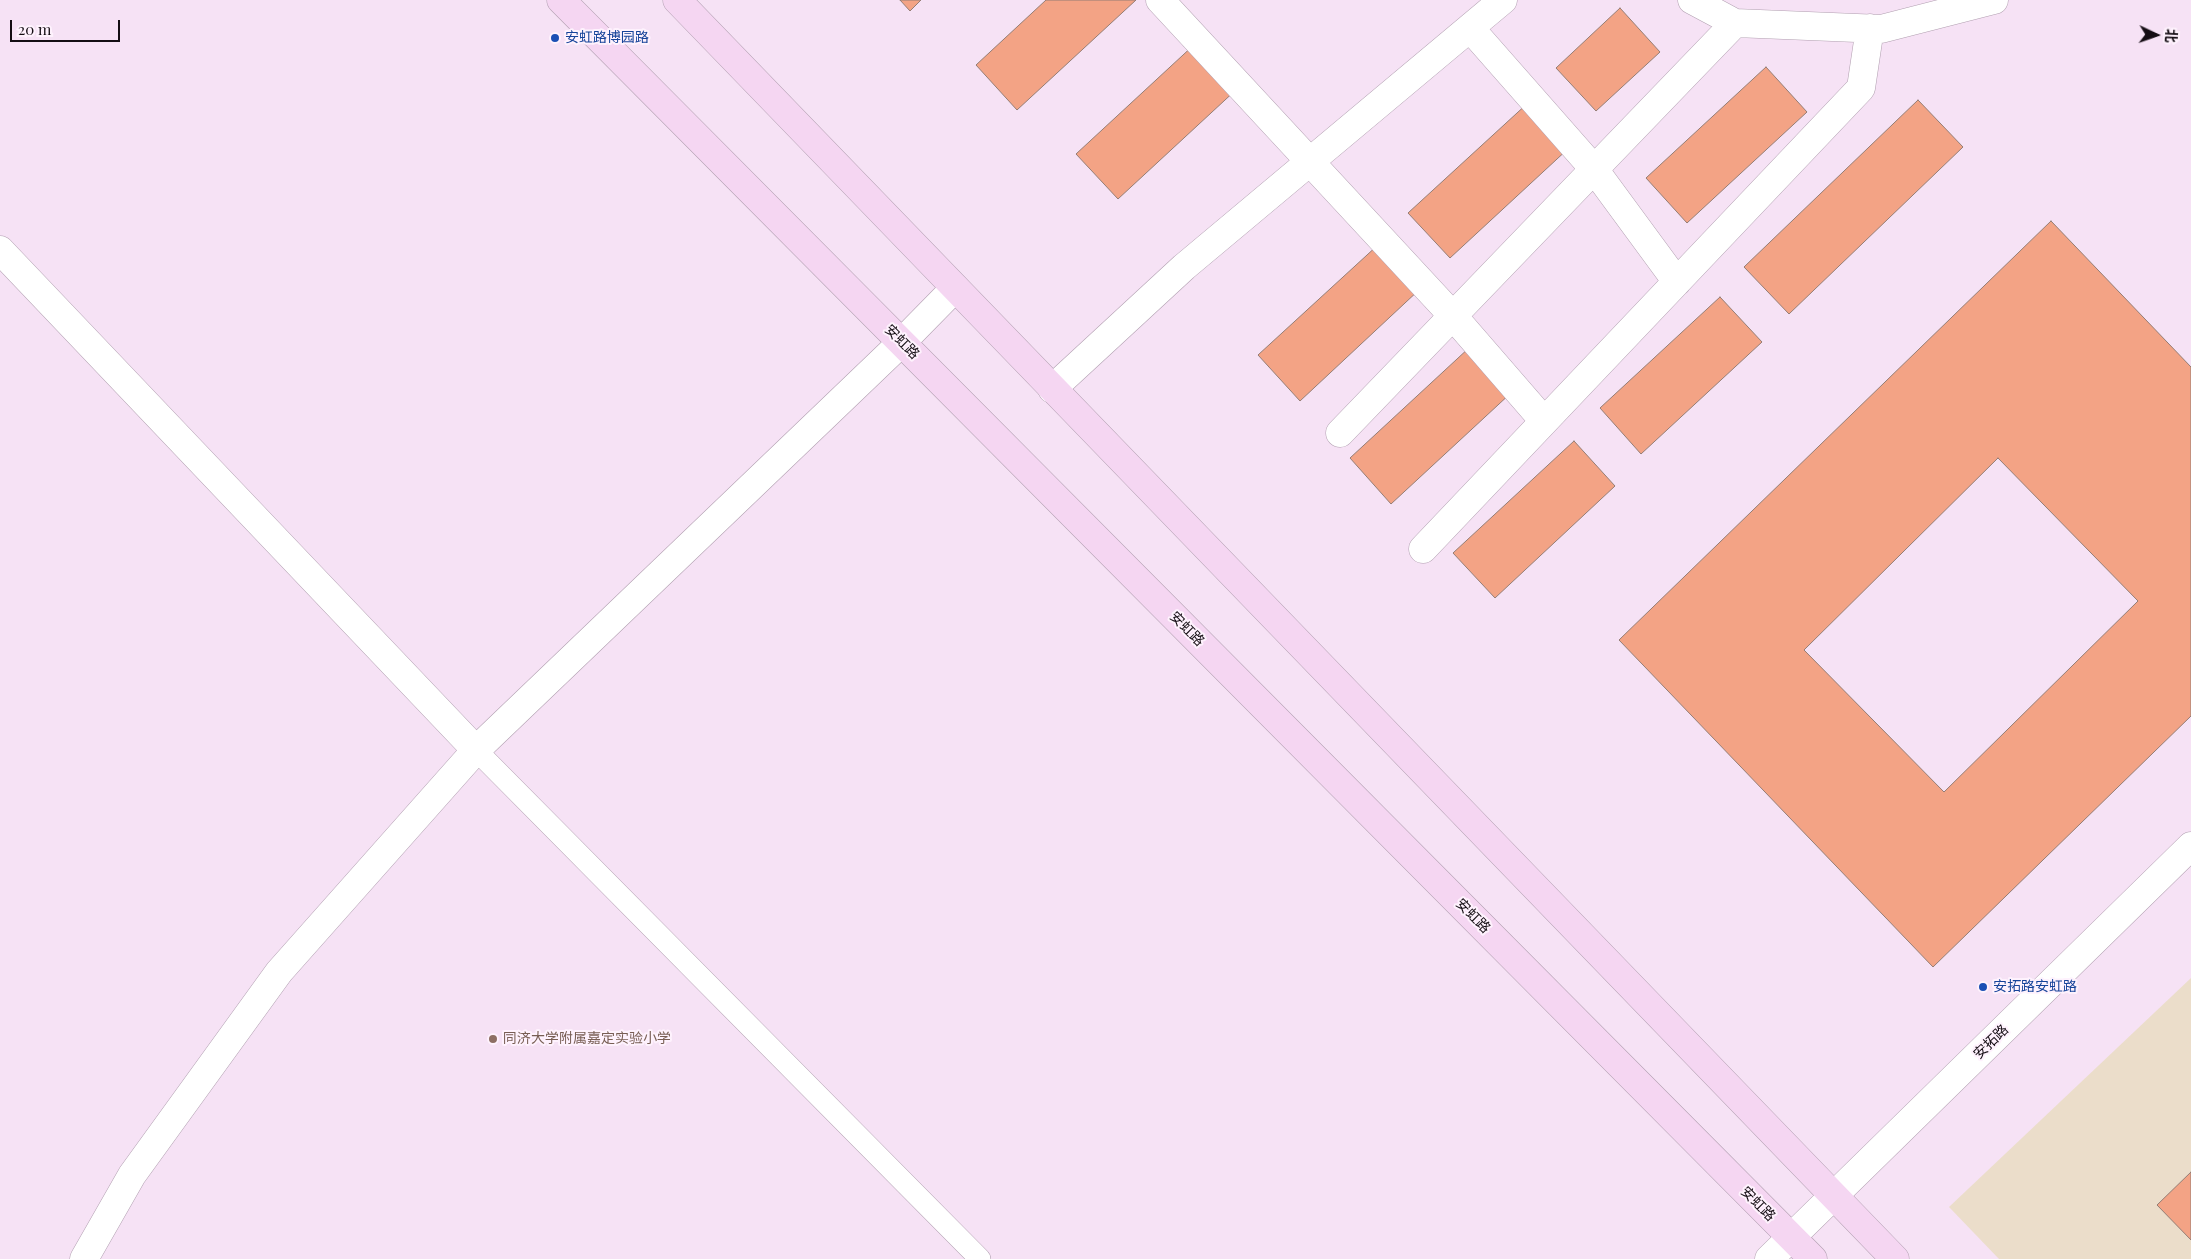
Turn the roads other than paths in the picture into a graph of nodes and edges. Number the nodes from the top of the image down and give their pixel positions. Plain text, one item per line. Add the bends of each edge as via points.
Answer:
1 (561, 0) edge
2 (677, 0) edge
3 (1160, 0) edge
4 (1504, 0) edge
5 (1692, 0) edge
6 (1994, 0) edge
7 (1950, 6) edge
8 (1735, 23) junction
9 (1470, 28) junction
10 (1870, 28) junction
11 (1310, 162) junction
12 (1594, 169) junction
13 (0, 250) edge
14 (1677, 282) junction
15 (955, 288) junction
16 (1453, 316) junction
17 (902, 342) junction
18 (1052, 389) junction
19 (1544, 421) junction
20 (1340, 433) dead end
21 (1423, 549) dead end
22 (476, 750) junction
23 (2191, 846) edge
24 (1834, 1196) junction
25 (1792, 1237) junction
26 (84, 1259) edge
27 (980, 1259) edge
28 (1769, 1259) edge
29 (1813, 1259) edge
30 (1895, 1259) edge

1 - 17 main road, 安虹路
2 - 15 main road
3 - 11 street
4 - 9 street
5 - 8 street
6 - 7 street
7 - 10 street via 1881,29
8 - 10 street
8 - 12 street
9 - 11 street
9 - 12 street
10 - 14 street via 1860,88
11 - 16 street
11 - 18 street via 1184,267
12 - 14 street
12 - 16 street
13 - 22 street
14 - 19 street
15 - 17 street
15 - 18 main road
16 - 19 street
16 - 20 street
17 - 22 street
17 - 25 main road, 安虹路
18 - 24 main road
19 - 21 street
22 - 26 street via 279,972 132,1176
22 - 27 lane
23 - 24 street, 安拓路
24 - 25 street, 安拓路
24 - 30 main road
25 - 28 street, 安拓路
25 - 29 main road, 安虹路

